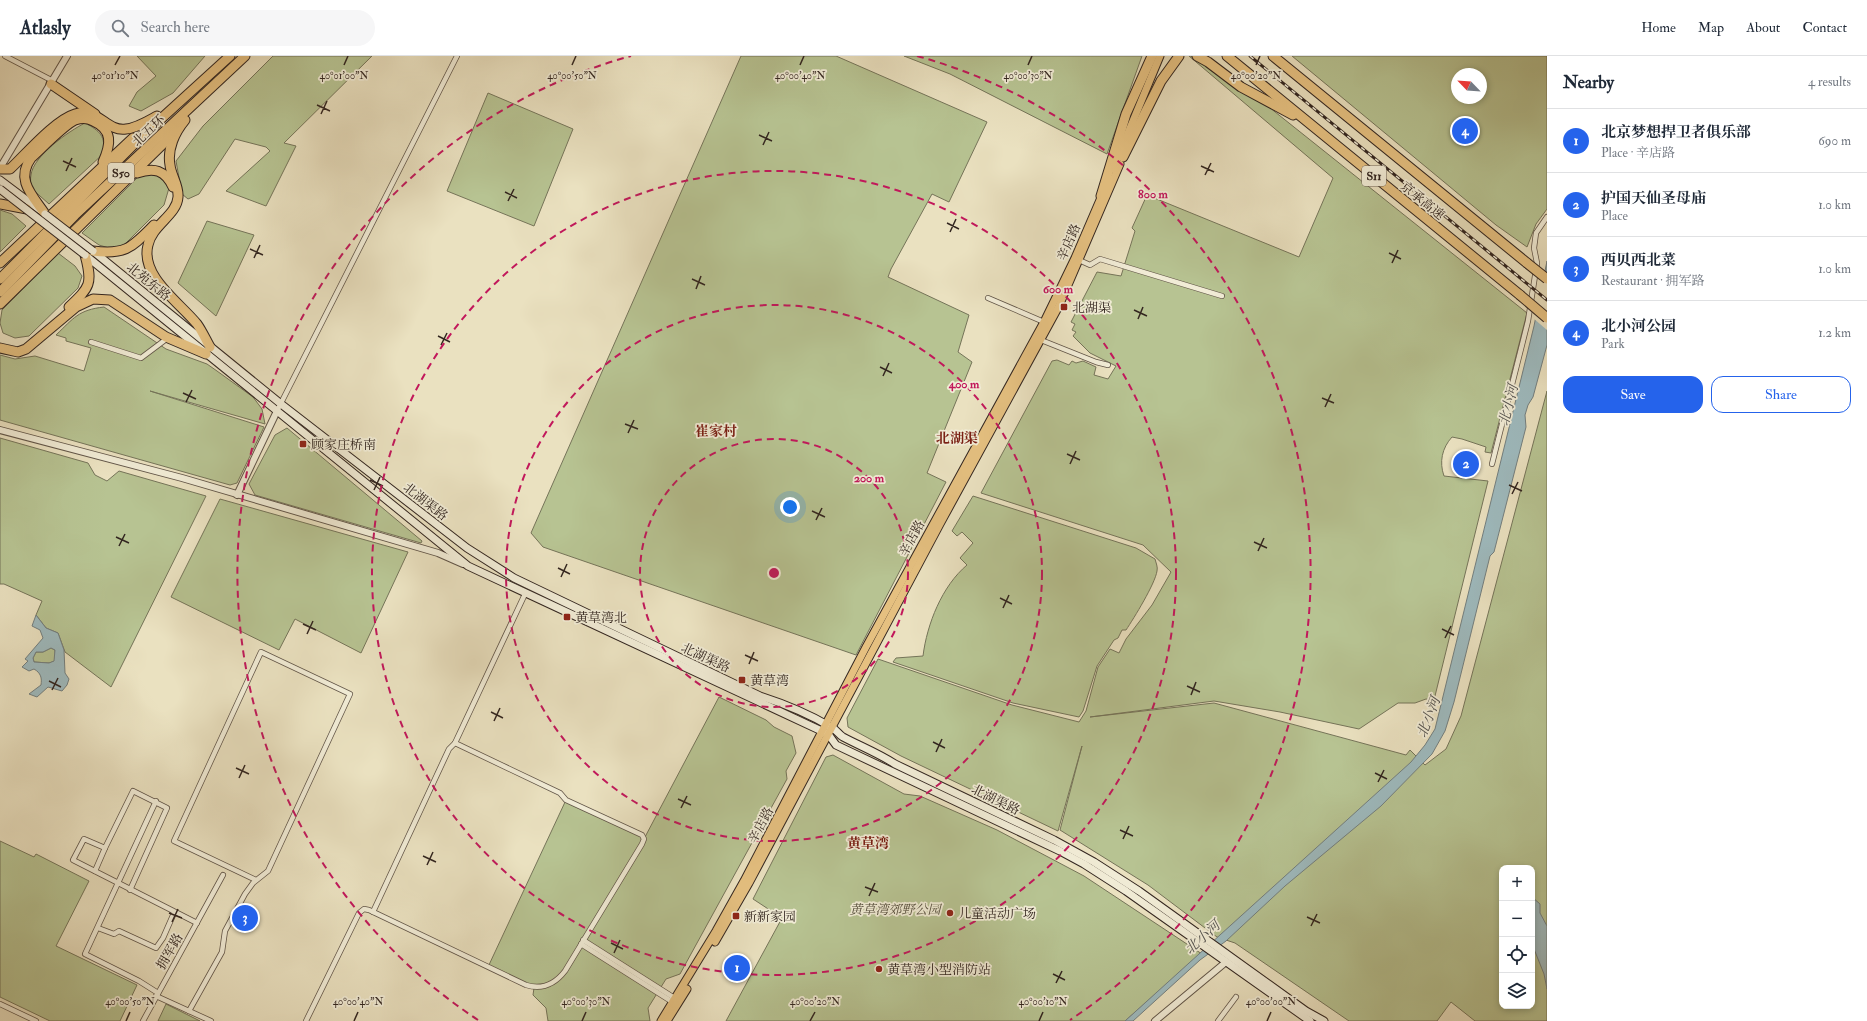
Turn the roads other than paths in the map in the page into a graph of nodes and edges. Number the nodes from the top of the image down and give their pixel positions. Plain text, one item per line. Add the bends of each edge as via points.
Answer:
1 (5, 56) edge
2 (67, 56) edge
3 (230, 56) edge
4 (245, 56) edge
5 (457, 56) edge
6 (1152, 56) edge
7 (1160, 56) edge
8 (1164, 56) edge
9 (1179, 56) edge
10 (1197, 56) edge
11 (1227, 56) edge
12 (1273, 56) edge
13 (205, 79) junction
14 (52, 82) junction
15 (218, 82) junction
16 (96, 115) junction
17 (157, 116) junction
18 (1310, 124) junction
19 (176, 131) junction
20 (1125, 155) junction
21 (100, 167) junction
22 (0, 169) edge
23 (134, 174) junction
24 (0, 180) edge
25 (0, 189) edge
26 (1101, 196) junction
27 (0, 204) edge
28 (28, 209) junction
29 (45, 214) junction
30 (1547, 217) edge
31 (89, 253) junction
32 (1079, 260) junction
33 (0, 263) edge
34 (0, 279) edge
35 (1547, 279) edge
36 (0, 292) edge
37 (1222, 296) dead end
38 (988, 298) dead end
39 (0, 304) edge
40 (1547, 318) edge
41 (1044, 322) junction
42 (165, 340) dead end
43 (1041, 340) junction
44 (91, 342) dead end
45 (0, 344) edge
46 (0, 348) edge
47 (208, 350) junction
48 (1108, 365) dead end
49 (1011, 389) junction
50 (281, 404) junction
51 (277, 411) junction
52 (0, 430) edge
53 (1492, 464) dead end
54 (237, 494) junction
55 (468, 566) junction
56 (525, 594) junction
57 (825, 724) junction
58 (833, 728) junction
59 (825, 733) junction
60 (456, 743) junction
61 (156, 802) junction
62 (105, 848) junction
63 (95, 871) junction
64 (223, 875) dead end
65 (256, 880) junction
66 (117, 884) junction
67 (130, 890) junction
68 (373, 912) junction
69 (174, 913) junction
70 (197, 923) junction
71 (98, 928) junction
72 (1199, 938) junction
73 (582, 942) junction
74 (1222, 955) junction
75 (1226, 962) junction
76 (157, 994) junction
77 (1236, 997) dead end
78 (676, 1002) junction
79 (0, 1004) edge
80 (189, 1011) junction
81 (1313, 1019) edge
82 (36, 1021) edge
83 (143, 1021) edge
84 (211, 1021) edge
85 (306, 1021) edge
86 (662, 1021) edge
87 (667, 1021) edge
88 (1156, 1021) edge
89 (1218, 1021) edge
90 (1324, 1021) edge

1 - 14 street
2 - 14 street
3 - 13 highway, 北五环 / S50
4 - 15 highway, 北五环 / S50
5 - 50 street
6 - 26 highway via 1126,114
7 - 26 main road, 辛店路
8 - 20 main road, 辛店路
9 - 20 highway via 1161,81
10 - 18 highway via 1241,87
11 - 18 highway, 京承高速 / S11
12 - 35 highway, 京承高速 / S11, bridge
13 - 17 highway
13 - 34 highway, 北五环 / S50 via 141,137
14 - 16 highway
14 - 22 street
15 - 19 highway
15 - 36 highway, 北五环 / S50 via 75,215
16 - 17 highway via 109,125 125,130
16 - 22 highway via 76,114 67,118 10,169
17 - 21 highway
18 - 40 highway, 京承高速 / S11, bridge
19 - 23 highway
19 - 47 highway via 170,165 178,197 174,209 151,235 147,246 147,259 150,270 158,282 198,325
20 - 32 main road, 辛店路
21 - 29 highway via 108,150 106,131 90,119 75,120 26,165 24,173 27,187
21 - 33 highway
23 - 31 highway via 148,169 158,171 168,178 174,189 172,203 167,212 130,248 116,252
23 - 39 highway
24 - 29 main road, 北苑东路
25 - 28 main road, 北苑东路, bridge
26 - 41 main road, 辛店路
27 - 28 highway
28 - 31 main road, 北苑东路, bridge
29 - 31 main road, 北苑东路, bridge
30 - 53 street via 1536,233 1534,248 1537,263 1528,321
31 - 45 highway via 89,285 80,296 27,345 16,349
31 - 47 main road, 北苑东路
32 - 37 street via 1090,264 1100,259
32 - 43 main road, 辛店路
38 - 41 street
41 - 49 main road, 辛店路
42 - 44 street via 141,358
43 - 48 street
43 - 49 main road, 辛店路
46 - 47 highway via 18,352 26,349 76,307 93,299 110,300 166,337
47 - 50 main road, 北苑东路
47 - 51 main road, 北苑东路
49 - 57 main road, 辛店路
49 - 58 main road, 辛店路
50 - 51 street
50 - 57 main road, 北湖渠路 via 452,537 514,578 760,696 786,704
51 - 54 street
51 - 55 main road, 北湖渠路
52 - 54 street
54 - 55 street via 438,553
55 - 56 main road, 北湖渠路
56 - 59 main road, 北湖渠路
56 - 60 street
57 - 58 main road, 北湖渠路
57 - 59 main road, 辛店路
58 - 59 main road, 辛店路
58 - 72 main road, 北湖渠路 via 841,736 895,764 1076,852 1113,874
59 - 72 main road, 北湖渠路 via 836,745 1084,864
59 - 78 main road, 辛店路
60 - 68 street via 449,749
60 - 73 street via 560,793 566,800 642,835 644,839
61 - 62 street via 133,791
61 - 66 street
61 - 67 street via 167,808
62 - 63 street
62 - 63 street via 84,839 74,856 73,860
63 - 66 street
64 - 70 street, 拥军路
65 - 65 street via 174,841 261,652 350,694 268,871
65 - 80 street via 245,894 225,931 222,952
66 - 67 street
66 - 71 street
67 - 69 street
68 - 73 street via 534,988 551,984 558,979
68 - 85 street via 364,909 359,913
69 - 70 street
69 - 71 street via 156,948 119,931 114,934
70 - 76 street, 拥军路
71 - 76 street via 85,954 139,981
72 - 74 main road
73 - 78 street
74 - 75 main road
74 - 81 main road
75 - 81 main road
75 - 88 street
76 - 80 street
76 - 83 street, 拥军路
77 - 89 street
78 - 86 main road, 辛店路
78 - 87 main road, 辛店路
79 - 82 street
80 - 84 street
81 - 90 main road

